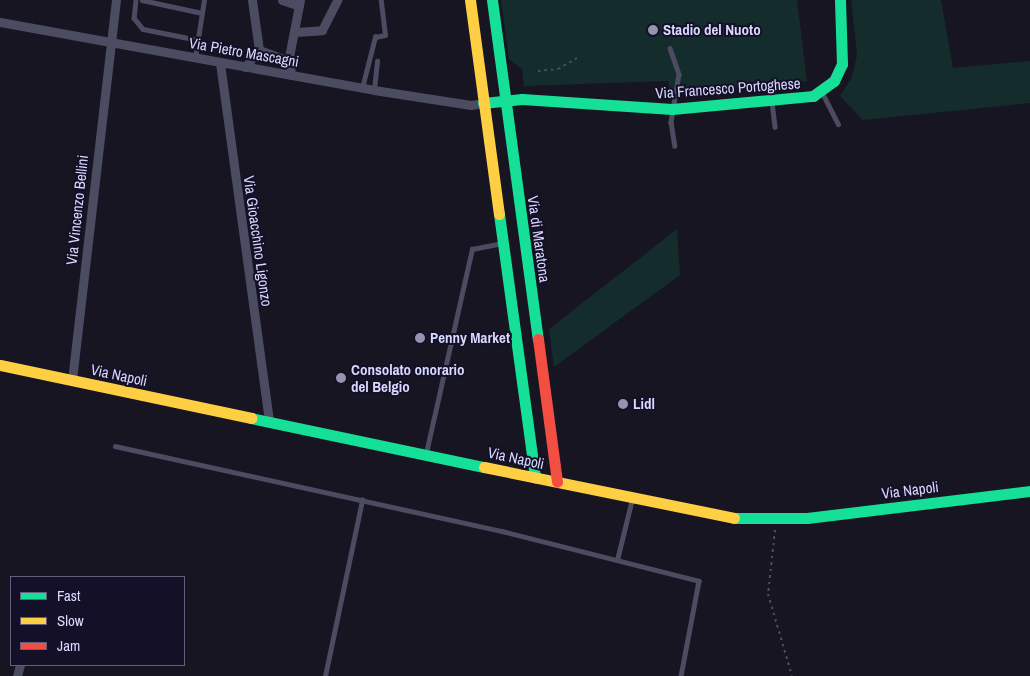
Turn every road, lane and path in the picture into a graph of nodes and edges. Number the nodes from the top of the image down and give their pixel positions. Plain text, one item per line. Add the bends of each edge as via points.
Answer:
1 (116, 0) edge
2 (136, 0) edge
3 (142, 0) edge
4 (204, 0) edge
5 (252, 0) edge
6 (282, 0) edge
7 (338, 0) edge
8 (381, 0) edge
9 (470, 0) edge
10 (492, 0) edge
11 (840, 0) edge
12 (300, 3) edge
13 (202, 14) junction
14 (0, 22) edge
15 (296, 32) junction
16 (198, 40) junction
17 (110, 42) junction
18 (670, 48) dead end
19 (259, 50) junction
20 (195, 58) junction
21 (577, 58) dead end
22 (376, 61) dead end
23 (220, 62) junction
24 (289, 65) junction
25 (245, 67) junction
26 (538, 71) dead end
27 (291, 75) junction
28 (362, 88) junction
29 (374, 90) junction
30 (822, 92) junction
31 (505, 100) junction
32 (772, 101) junction
33 (484, 103) junction
34 (672, 109) junction
35 (838, 124) dead end
36 (775, 127) dead end
37 (675, 146) dead end
38 (503, 242) junction
39 (0, 365) edge
40 (72, 380) junction
41 (269, 422) junction
42 (115, 446) dead end
43 (426, 455) junction
44 (535, 478) junction
45 (557, 482) junction
46 (1030, 491) edge
47 (632, 499) junction
48 (362, 500) junction
49 (775, 520) junction
50 (617, 560) junction
51 (325, 676) edge
52 (680, 676) edge
53 (792, 676) edge

1 - 17 street, Via Vincenzo Bellini
2 - 16 lane via 134,18 143,29
3 - 13 lane
4 - 13 lane
5 - 19 street
6 - 12 street
7 - 15 street via 322,30
8 - 28 lane via 385,35 375,37
9 - 33 main road
10 - 31 main road, Via di Maratona
11 - 30 main road, Via Francesco Portoghese via 842,64 834,81
12 - 15 street
13 - 16 lane
14 - 17 street, Via Pietro Mascagni
15 - 24 street
16 - 20 lane
17 - 20 street, Via Pietro Mascagni
17 - 40 street, Via Vincenzo Bellini
18 - 34 lane via 679,74
19 - 24 street via 284,59
19 - 25 street
20 - 23 street, Via Pietro Mascagni
21 - 26 path via 558,69
22 - 29 lane
23 - 25 street, Via Pietro Mascagni
23 - 41 street, Via Gioacchino Ligonzo
24 - 27 street
25 - 27 street, Via Pietro Mascagni
27 - 28 street, Via Pietro Mascagni
28 - 29 street, Via Pietro Mascagni
29 - 33 street, Via Pietro Mascagni via 471,105
30 - 32 main road, Via Francesco Portoghese via 803,98
30 - 35 lane
31 - 33 main road, Via Francesco Portoghese
31 - 34 main road, Via Francesco Portoghese
31 - 45 main road, Via di Maratona
32 - 34 main road, Via Francesco Portoghese
32 - 36 lane
33 - 38 main road
34 - 37 lane
38 - 43 lane via 472,249
38 - 44 main road
39 - 40 main road, Via Napoli
40 - 41 main road, Via Napoli
41 - 43 main road, Via Napoli
42 - 48 lane
43 - 44 main road, Via Napoli
44 - 45 main road, Via Napoli
45 - 47 main road, Via Napoli
46 - 49 main road, Via Napoli
47 - 49 main road, Via Napoli via 727,518
47 - 50 lane
48 - 50 lane
48 - 51 lane
49 - 53 path via 768,594
50 - 52 lane via 698,581

